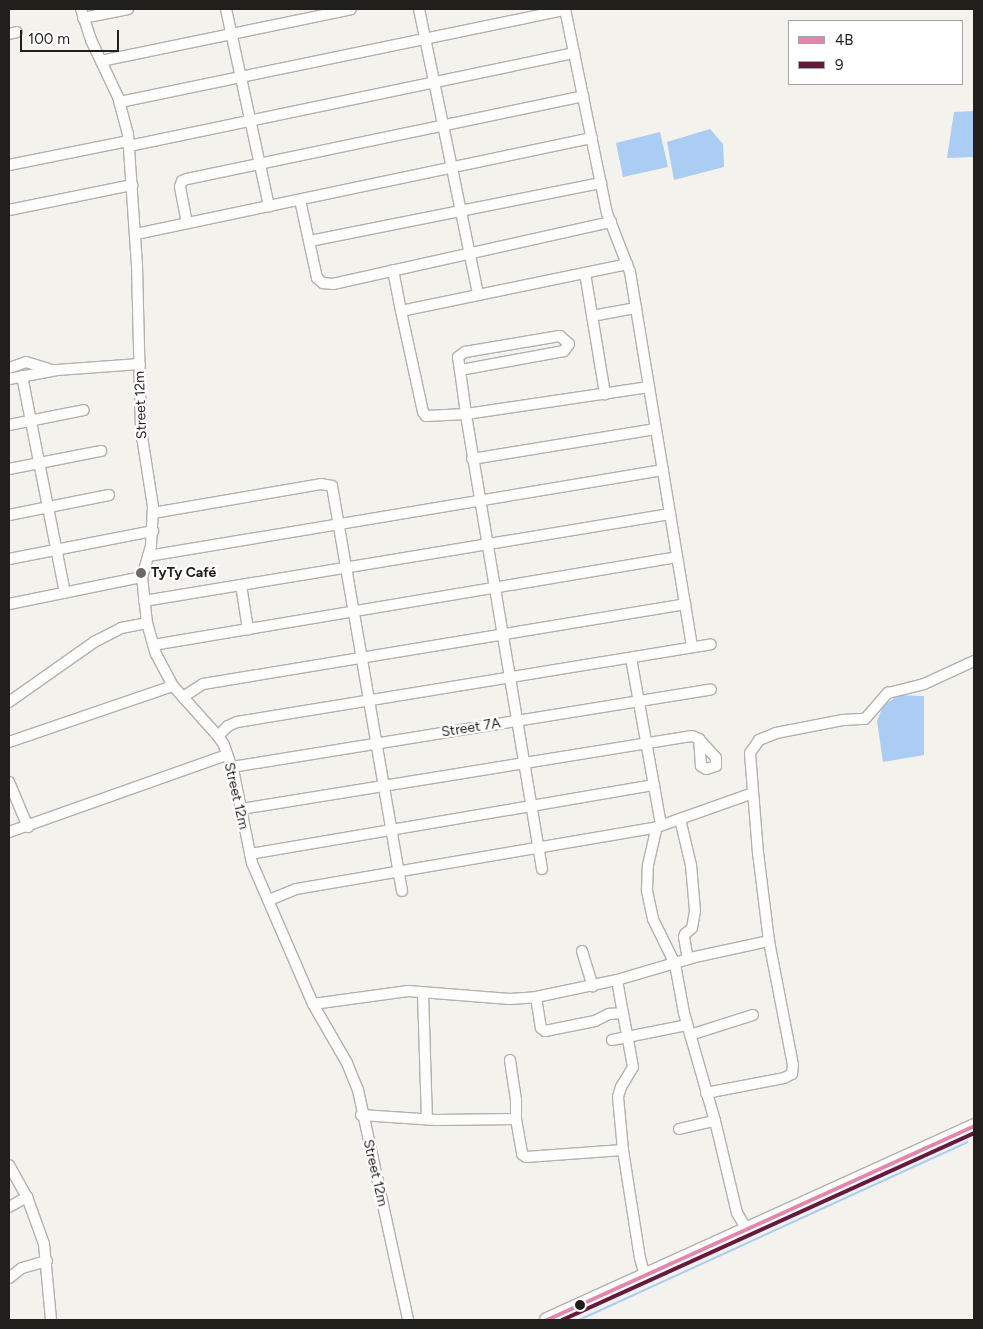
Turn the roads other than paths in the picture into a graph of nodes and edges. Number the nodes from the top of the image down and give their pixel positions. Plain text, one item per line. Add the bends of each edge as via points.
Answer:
1 (128, 9) edge
2 (226, 9) edge
3 (351, 9) edge
4 (419, 9) edge
5 (565, 9) edge
6 (82, 13) edge
7 (232, 34) junction
8 (425, 39) junction
9 (574, 53) junction
10 (101, 61) junction
11 (241, 77) junction
12 (434, 82) junction
13 (583, 96) junction
14 (120, 102) junction
15 (251, 120) junction
16 (443, 125) junction
17 (592, 138) junction
18 (128, 144) junction
19 (260, 162) junction
20 (9, 165) edge
21 (452, 168) junction
22 (601, 183) junction
23 (132, 185) junction
24 (300, 200) junction
25 (270, 206) junction
26 (9, 210) edge
27 (461, 211) junction
28 (611, 222) junction
29 (187, 223) junction
30 (136, 234) junction
31 (310, 241) junction
32 (469, 253) junction
33 (627, 264) junction
34 (393, 270) junction
35 (585, 273) junction
36 (478, 295) junction
37 (636, 308) junction
38 (401, 311) junction
39 (592, 316) junction
40 (140, 364) junction
41 (9, 368) edge
42 (57, 370) junction
43 (460, 370) junction
44 (22, 376) junction
45 (9, 379) edge
46 (649, 387) junction
47 (605, 394) junction
48 (84, 410) dead end
49 (466, 414) junction
50 (30, 420) junction
51 (9, 425) edge
52 (656, 429) junction
53 (101, 451) dead end
54 (472, 459) junction
55 (39, 463) junction
56 (9, 469) edge
57 (663, 470) junction
58 (109, 495) dead end
59 (480, 501) junction
60 (48, 508) junction
61 (153, 513) junction
62 (670, 514) junction
63 (9, 516) edge
64 (338, 525) junction
65 (153, 531) junction
66 (487, 544) junction
67 (56, 550) junction
68 (148, 556) junction
69 (678, 557) junction
70 (9, 559) edge
71 (346, 568) junction
72 (142, 577) junction
73 (241, 585) junction
74 (494, 588) junction
75 (65, 593) junction
76 (144, 601) junction
77 (9, 604) edge
78 (685, 604) junction
79 (353, 612) junction
80 (147, 623) junction
81 (248, 629) junction
82 (502, 635) junction
83 (711, 644) dead end
84 (154, 645) junction
85 (692, 647) junction
86 (362, 658) junction
87 (631, 658) junction
88 (974, 661) edge
89 (509, 677) junction
90 (173, 686) junction
91 (711, 689) dead end
92 (183, 697) junction
93 (369, 700) junction
94 (639, 700) junction
95 (9, 702) edge
96 (517, 720) junction
97 (218, 736) junction
98 (699, 739) dead end
99 (9, 742) edge
100 (376, 743) junction
101 (646, 744) junction
102 (227, 755) junction
103 (524, 763) junction
104 (232, 767) junction
105 (9, 782) edge
106 (654, 785) junction
107 (384, 786) junction
108 (753, 793) junction
109 (531, 806) junction
110 (241, 809) junction
111 (680, 818) junction
112 (659, 826) junction
113 (28, 827) junction
114 (391, 830) junction
115 (9, 832) edge
116 (538, 847) junction
117 (250, 854) junction
118 (542, 869) dead end
119 (398, 871) junction
120 (402, 891) dead end
121 (270, 900) junction
122 (769, 941) junction
123 (582, 951) dead end
124 (688, 959) junction
125 (675, 964) junction
126 (617, 980) junction
127 (593, 986) junction
128 (423, 993) junction
129 (536, 997) junction
130 (313, 1004) junction
131 (623, 1013) junction
132 (753, 1015) dead end
133 (689, 1030) junction
134 (628, 1037) junction
135 (612, 1040) dead end
136 (510, 1060) dead end
137 (706, 1093) junction
138 (362, 1115) junction
139 (427, 1119) junction
140 (516, 1119) junction
141 (715, 1121) junction
142 (974, 1126) edge
143 (679, 1129) dead end
144 (623, 1150) junction
145 (9, 1164) edge
146 (26, 1197) junction
147 (9, 1207) edge
148 (747, 1230) junction
149 (47, 1261) junction
150 (642, 1269) junction
151 (9, 1278) edge
152 (51, 1320) edge
153 (408, 1320) edge
154 (547, 1320) edge

1 - 6 street
2 - 7 street
3 - 7 street
4 - 8 street
5 - 8 street
5 - 9 street
6 - 10 street, Street 12m
7 - 10 street
7 - 11 street
8 - 11 street
8 - 12 street
9 - 12 street
9 - 13 street
10 - 14 street, Street 12m
11 - 14 street
11 - 15 street
12 - 15 street
12 - 16 street
13 - 16 street
13 - 17 street
14 - 18 street, Street 12m
15 - 18 street
15 - 19 street
16 - 19 street
16 - 21 street
17 - 21 street
17 - 22 street
18 - 20 street
18 - 23 street, Street 12m
19 - 25 street
19 - 29 street via 182,181 180,187
21 - 24 street
21 - 27 street
22 - 27 street
22 - 28 street
23 - 26 street
23 - 30 street, Street 12m
24 - 25 street
24 - 31 street
25 - 29 street
27 - 31 street
27 - 32 street
28 - 32 street
28 - 33 street
29 - 30 street
30 - 40 street, Street 12m
31 - 34 street via 316,278 323,284
32 - 34 street
32 - 36 street
33 - 35 street
33 - 37 street
34 - 38 street
35 - 36 street
35 - 39 street
36 - 38 street
37 - 39 street
37 - 46 street
38 - 49 street via 423,412 426,416 435,417
39 - 47 street
40 - 42 street
40 - 61 street, Street 12m via 141,430
41 - 42 street via 26,362
42 - 44 street
43 - 43 street via 458,357 479,348 560,336 569,344 564,351
43 - 49 street
44 - 45 street
44 - 50 street
46 - 47 street
46 - 52 street
47 - 49 street
48 - 50 street
49 - 54 street
50 - 51 street
50 - 55 street
52 - 54 street
52 - 57 street
53 - 55 street
54 - 59 street
55 - 56 street
55 - 60 street
57 - 59 street
57 - 62 street
58 - 60 street
59 - 64 street
59 - 66 street
60 - 63 street
60 - 67 street
61 - 64 street via 329,484 335,494
61 - 65 street, Street 12m
62 - 66 street
62 - 69 street
64 - 68 street
64 - 71 street
65 - 67 street
65 - 68 street, Street 12m
66 - 71 street
66 - 74 street
67 - 70 street
67 - 75 street
68 - 72 street, Street 12m
69 - 74 street
69 - 78 street
71 - 73 street
71 - 79 street
72 - 75 street
72 - 76 street, Street 12m
73 - 76 street
73 - 81 street
74 - 79 street
74 - 82 street
75 - 77 street
76 - 80 street, Street 12m
78 - 82 street
78 - 85 street
79 - 81 street
79 - 86 street
80 - 84 street, Street 12m
80 - 95 street via 121,628 94,642
81 - 84 street
82 - 86 street
82 - 89 street
83 - 85 street
84 - 90 street, Street 12m
85 - 87 street
86 - 92 street via 203,684
86 - 93 street
87 - 89 street
87 - 94 street
88 - 108 street via 924,684 888,693 865,719 785,731 759,740 750,753
89 - 93 street
89 - 96 street
90 - 92 street, Street 12m
90 - 99 street
91 - 94 street, Street 7A
92 - 97 street, Street 12m
93 - 97 street via 237,722
93 - 100 street
94 - 96 street, Street 7A
94 - 101 street
96 - 100 street, Street 7A
96 - 103 street
97 - 102 street, Street 12m
98 - 101 street via 692,736
100 - 104 street, Street 7A
100 - 107 street
101 - 103 street
101 - 106 street
102 - 104 street, Street 12m
102 - 113 street
103 - 107 street
103 - 109 street
104 - 110 street, Street 12m
105 - 113 street
106 - 109 street
106 - 112 street
107 - 110 street
107 - 114 street
108 - 111 street
108 - 122 street
109 - 114 street
109 - 116 street
110 - 117 street, Street 12m
111 - 112 street
111 - 124 street via 695,911 692,928 684,937
112 - 116 street
112 - 125 street via 648,865 647,890 653,920
113 - 115 street
114 - 117 street
114 - 119 street
116 - 118 street
116 - 119 street
117 - 121 street, Street 12m
119 - 120 street
119 - 121 street via 296,889
121 - 130 street, Street 12m
122 - 124 street
122 - 137 street via 793,1065 792,1074
123 - 127 street
124 - 125 street
125 - 126 street
125 - 133 street
126 - 127 street
126 - 131 street
127 - 129 street
128 - 129 street via 510,999
128 - 130 street via 408,991
128 - 139 street
129 - 131 street via 540,1028 545,1031
130 - 138 street, Street 12m via 358,1090
131 - 134 street
132 - 133 street
133 - 134 street
133 - 137 street
134 - 135 street
134 - 144 street via 633,1067 618,1097
136 - 140 street
137 - 141 street
138 - 139 street
138 - 153 street, Street 12m
139 - 140 street
140 - 144 street via 522,1154 526,1157
141 - 143 street
141 - 148 street via 737,1213
142 - 148 highway
144 - 150 street
145 - 146 street
146 - 147 street
146 - 149 street
148 - 150 highway
149 - 151 street via 22,1268
149 - 152 street
150 - 154 highway

